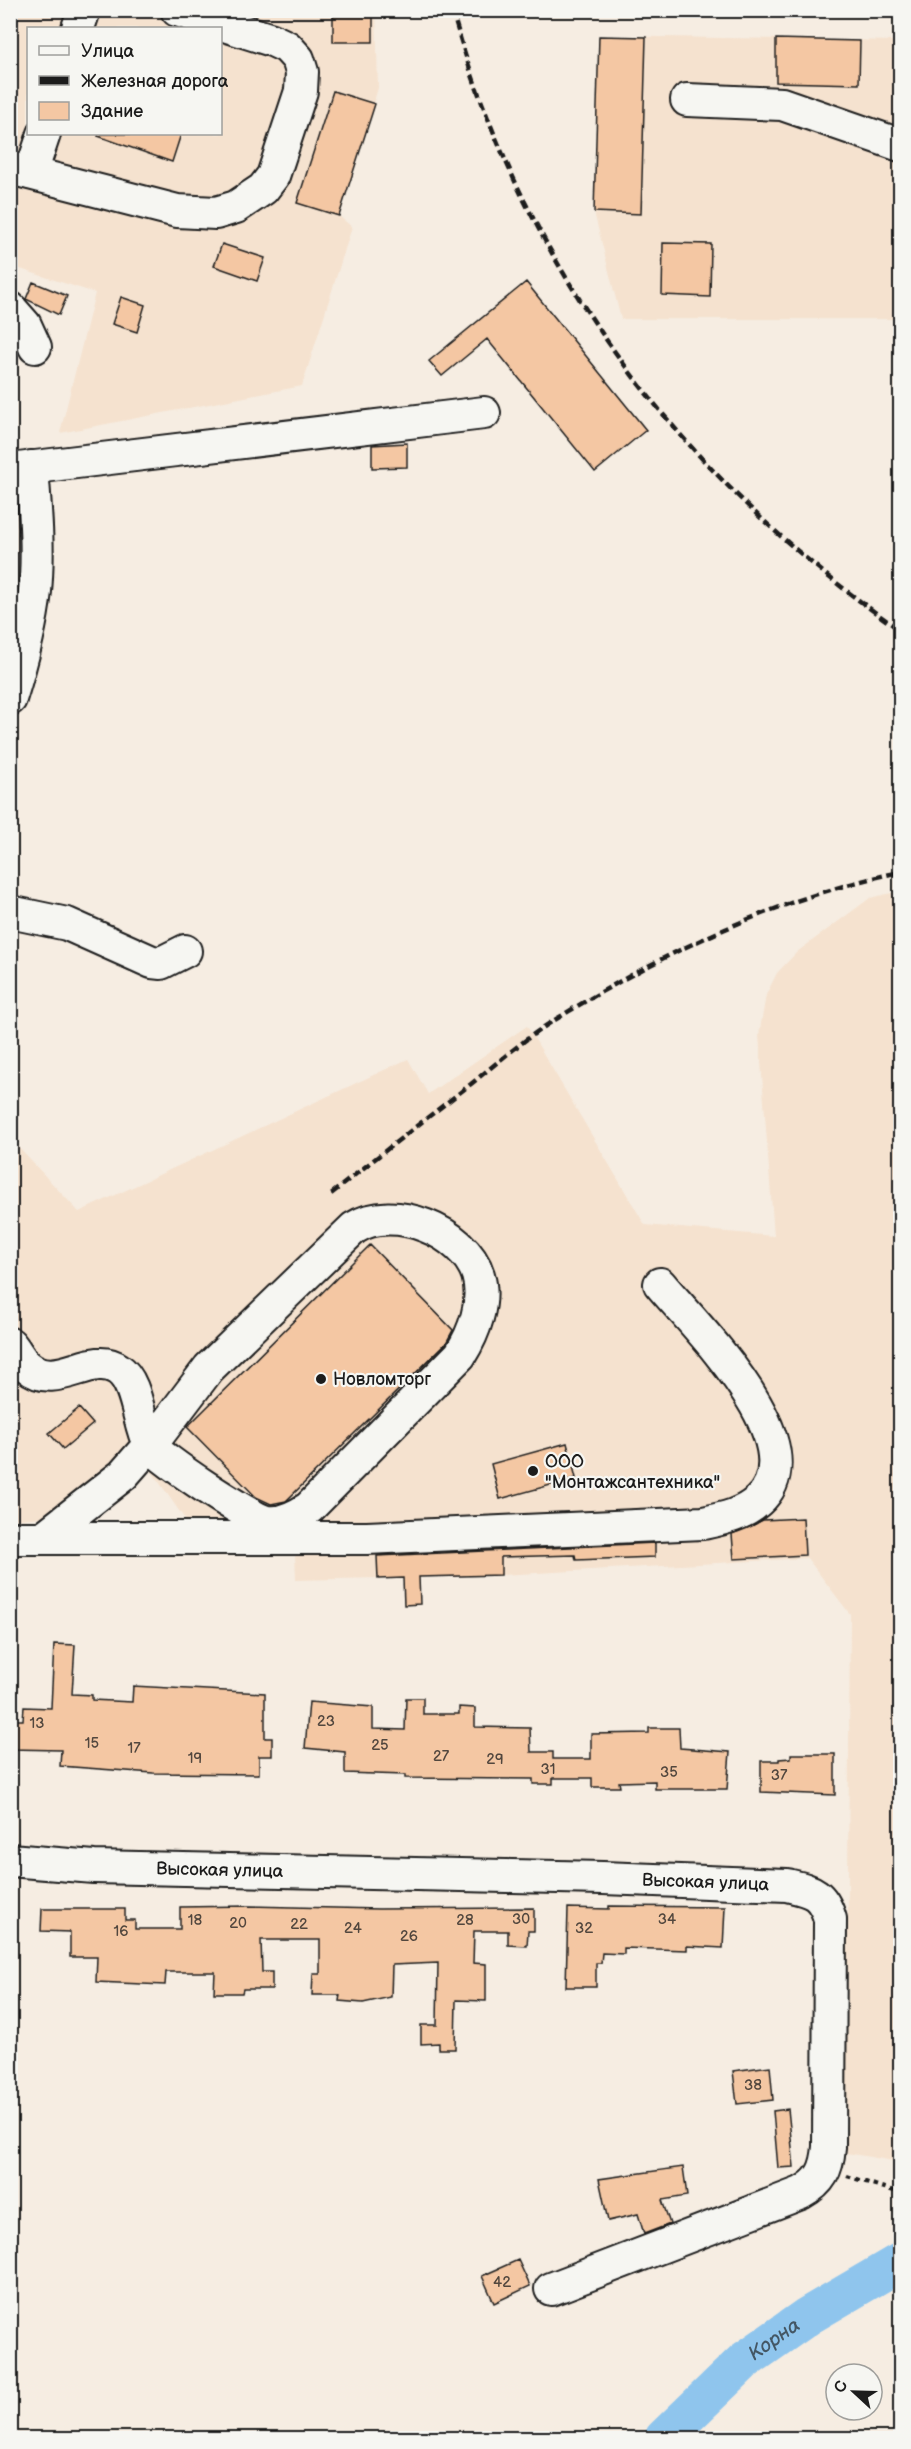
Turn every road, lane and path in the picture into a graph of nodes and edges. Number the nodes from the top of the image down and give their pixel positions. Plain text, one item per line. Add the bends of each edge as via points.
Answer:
1 (84, 10) edge
2 (177, 10) edge
3 (78, 27) edge
4 (687, 100) dead end
5 (43, 135) edge
6 (900, 145) edge
7 (21, 171) edge
8 (10, 308) edge
9 (35, 347) dead end
10 (484, 413) dead end
11 (21, 469) edge
12 (12, 688) edge
13 (10, 912) edge
14 (185, 951) dead end
15 (660, 1284) dead end
16 (10, 1344) edge
17 (150, 1446) junction
18 (10, 1538) edge
19 (44, 1538) junction
20 (10, 1860) edge
21 (827, 2168) junction
22 (900, 2193) edge
23 (551, 2289) dead end

1 - 3 street
2 - 7 street via 272,40 287,47 298,59 301,91 273,176 263,189 236,207 200,213 154,207
4 - 6 street via 782,104
5 - 7 street
8 - 9 street via 25,325
10 - 11 street
11 - 12 street via 37,542 35,591
13 - 14 street via 67,924 152,962 161,963
15 - 19 street via 737,1376 762,1414 774,1454 768,1490 744,1511 703,1523 367,1538
16 - 17 street via 25,1364 45,1375 104,1364 121,1370
17 - 17 street via 209,1368 354,1228 368,1219 393,1218 419,1224 446,1238 473,1263 478,1276 479,1306 474,1328 460,1355 309,1508 296,1516 268,1522 248,1516
17 - 19 street via 102,1494
18 - 19 street
20 - 21 street, Высокая улица via 94,1867 603,1878 787,1886 813,1892 825,1903 830,1919
21 - 22 path
21 - 23 street via 815,2185 801,2193

